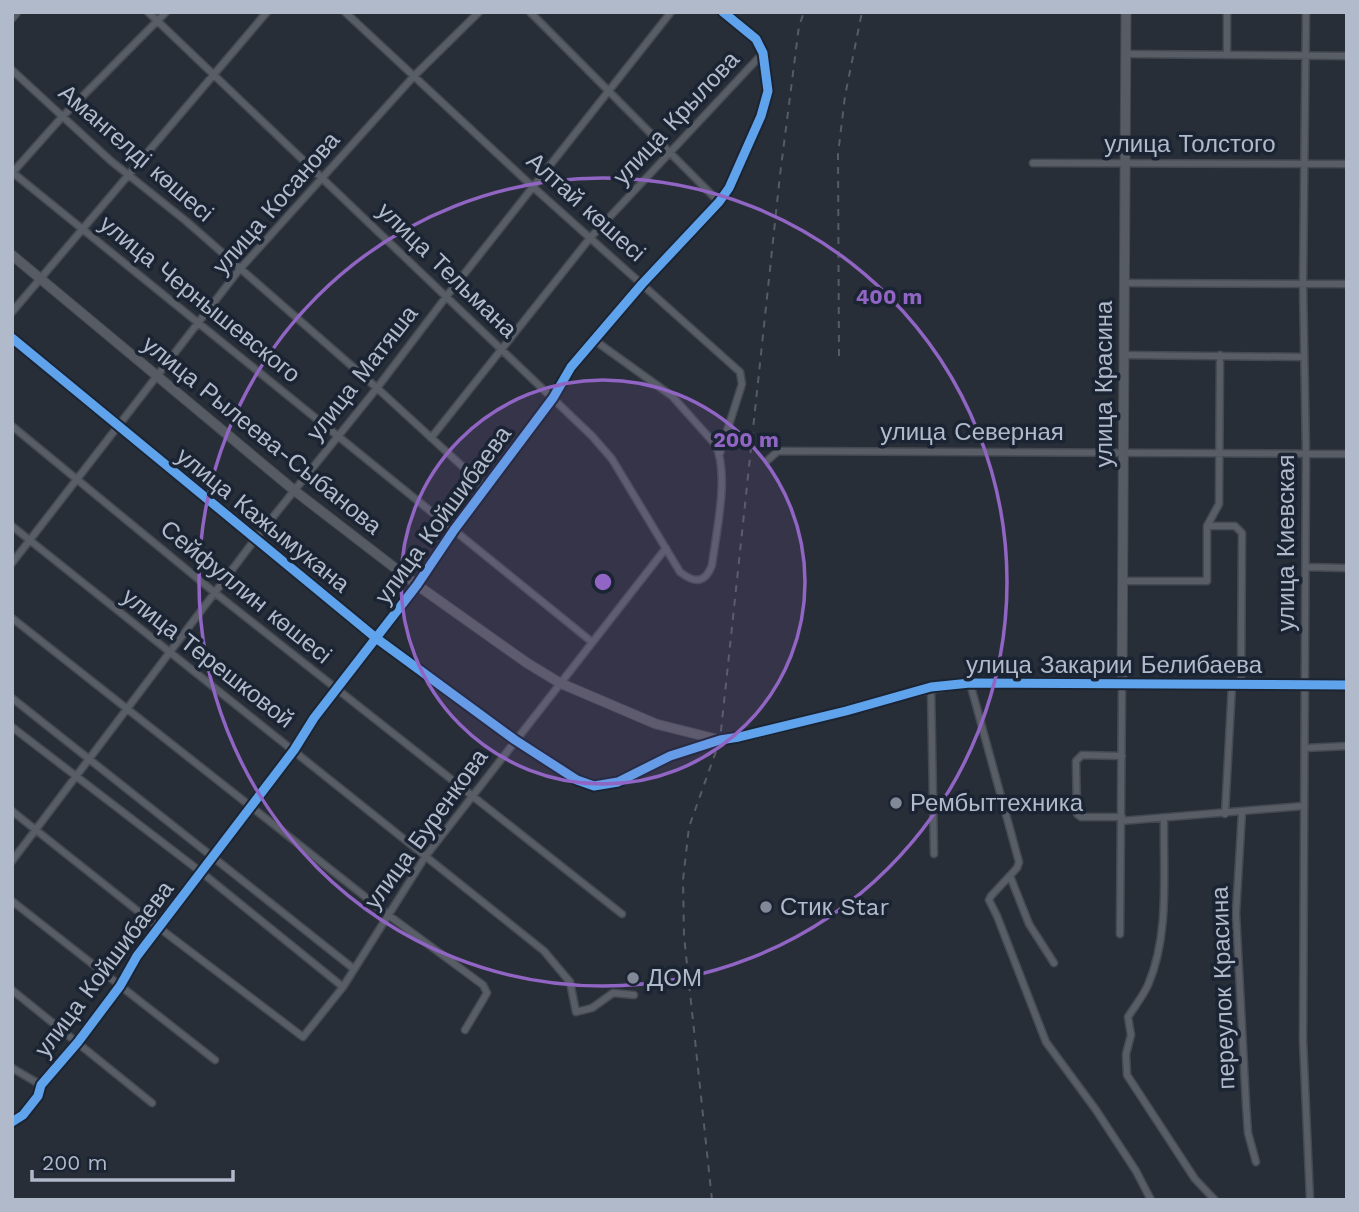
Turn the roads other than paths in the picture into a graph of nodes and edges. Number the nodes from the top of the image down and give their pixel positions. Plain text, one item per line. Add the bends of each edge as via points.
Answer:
1 (16, 12) edge
2 (148, 12) edge
3 (166, 12) edge
4 (268, 12) edge
5 (345, 12) edge
6 (479, 12) edge
7 (530, 12) edge
8 (671, 12) edge
9 (723, 12) edge
10 (1126, 12) edge
11 (1227, 12) edge
12 (1306, 12) edge
13 (12, 17) edge
14 (157, 21) junction
15 (763, 53) junction
16 (1126, 54) junction
17 (1227, 55) junction
18 (1306, 55) junction
19 (1347, 56) edge
20 (12, 70) edge
21 (213, 75) junction
22 (414, 76) junction
23 (609, 91) junction
24 (62, 117) junction
25 (669, 153) junction
26 (1033, 163) dead end
27 (1125, 163) junction
28 (1305, 164) junction
29 (1347, 164) edge
30 (12, 172) edge
31 (130, 175) junction
32 (323, 177) junction
33 (533, 187) junction
34 (719, 202) junction
35 (83, 229) junction
36 (590, 237) junction
37 (12, 255) edge
38 (239, 270) junction
39 (41, 279) junction
40 (1124, 283) junction
41 (1303, 283) junction
42 (642, 284) junction
43 (1347, 284) edge
44 (446, 297) junction
45 (12, 312) edge
46 (199, 323) junction
47 (12, 338) edge
48 (594, 340) junction
49 (502, 350) junction
50 (1125, 355) junction
51 (1220, 355) junction
52 (1304, 356) junction
53 (158, 376) junction
54 (377, 388) junction
55 (553, 398) junction
56 (12, 426) edge
57 (118, 426) junction
58 (337, 436) junction
59 (431, 438) junction
60 (1123, 452) junction
61 (720, 453) junction
62 (1219, 453) junction
63 (1306, 454) junction
64 (1347, 454) edge
65 (768, 460) dead end
66 (78, 480) junction
67 (486, 488) junction
68 (295, 491) junction
69 (12, 526) edge
70 (1208, 526) junction
71 (454, 530) junction
72 (256, 538) junction
73 (30, 541) junction
74 (666, 548) junction
75 (12, 563) edge
76 (1306, 567) junction
77 (1347, 568) edge
78 (1123, 581) junction
79 (418, 585) junction
80 (214, 592) junction
81 (12, 618) edge
82 (376, 638) junction
83 (592, 642) junction
84 (169, 653) junction
85 (560, 683) junction
86 (970, 683) junction
87 (1122, 684) junction
88 (1236, 685) junction
89 (1305, 685) junction
90 (1347, 685) edge
91 (930, 687) junction
92 (336, 689) junction
93 (12, 698) edge
94 (127, 708) junction
95 (12, 727) edge
96 (515, 740) junction
97 (720, 740) junction
98 (1347, 746) edge
99 (1305, 748) junction
100 (294, 750) junction
101 (1122, 756) junction
102 (89, 758) junction
103 (76, 776) junction
104 (470, 796) junction
105 (252, 806) junction
106 (1303, 806) junction
107 (12, 811) edge
108 (1242, 812) junction
109 (1225, 814) junction
110 (1164, 818) junction
111 (1121, 819) junction
112 (35, 829) junction
113 (934, 854) dead end
114 (213, 855) junction
115 (425, 857) junction
116 (12, 861) edge
117 (201, 872) junction
118 (1010, 876) junction
119 (12, 901) edge
120 (387, 914) junction
121 (622, 914) dead end
122 (158, 928) junction
123 (1120, 934) dead end
124 (1054, 963) dead end
125 (354, 968) junction
126 (120, 986) junction
127 (342, 987) junction
128 (12, 990) edge
129 (634, 995) dead end
130 (465, 1030) dead end
131 (78, 1042) junction
132 (215, 1060) dead end
133 (12, 1068) edge
134 (41, 1084) junction
135 (152, 1103) dead end
136 (12, 1122) edge
137 (1255, 1162) dead end
138 (1151, 1200) edge
139 (1215, 1200) edge
140 (1310, 1200) edge

1 - 13 street
2 - 14 street, улица Тельмана
3 - 14 street
4 - 21 street
5 - 22 street, Алтай көшесі
6 - 22 street, улица Косанова
7 - 23 street
8 - 23 street, улица Матяша
9 - 15 street via 755,39
10 - 16 street, улица Красина
11 - 17 street
12 - 18 street, улица Киевская
14 - 21 street, улица Тельмана
14 - 24 street
15 - 25 street, улица Крылова
15 - 34 street, улица Койшибаева via 768,91 761,116
16 - 17 street
16 - 27 street, улица Красина
17 - 18 street
18 - 19 street
18 - 28 street, улица Киевская
20 - 24 street, Амангелді көшесі
21 - 31 street
21 - 32 street, улица Тельмана
22 - 32 street, улица Косанова
22 - 33 street, Алтай көшесі
23 - 25 street
23 - 33 street, улица Матяша
24 - 30 street
24 - 31 street, Амангелді көшесі
25 - 34 street
25 - 36 street, улица Крылова
26 - 27 street, улица Толстого
27 - 28 street, улица Толстого
27 - 40 street, улица Красина
28 - 29 street, улица Толстого
28 - 41 street, улица Киевская
30 - 35 street, улица Чернышевского
31 - 35 street
31 - 38 street, Амангелді көшесі
32 - 38 street, улица Косанова
32 - 44 street, улица Тельмана
33 - 36 street, Алтай көшесі
33 - 44 street, улица Матяша
34 - 42 street, улица Койшибаева
35 - 39 street
35 - 46 street, улица Чернышевского
36 - 42 street, Алтай көшесі
36 - 49 street, улица Крылова
37 - 39 street, улица Рылеева-Сыбанова
38 - 46 street, улица Косанова
38 - 54 street, Амангелді көшесі
39 - 45 street
39 - 53 street, улица Рылеева-Сыбанова
40 - 41 street
40 - 50 street, улица Красина
41 - 43 street
41 - 52 street, улица Киевская
42 - 48 street, улица Койшибаева
42 - 61 street, Алтай көшесі via 740,372 742,384
44 - 49 street, улица Тельмана
44 - 54 street, улица Матяша
46 - 53 street, улица Косанова
46 - 58 street, улица Чернышевского
47 - 57 street, улица Кажымукана
48 - 55 street, улица Койшибаева
48 - 61 street via 672,396
49 - 55 street, улица Тельмана
49 - 59 street, улица Крылова
50 - 51 street
50 - 60 street, улица Красина
51 - 52 street
51 - 62 street
52 - 63 street, улица Киевская
53 - 57 street, улица Косанова
53 - 68 street, улица Рылеева-Сыбанова
54 - 58 street, улица Матяша
54 - 59 street, Амангелді көшесі
55 - 67 street, улица Койшибаева
55 - 74 street, улица Тельмана via 612,459
56 - 66 street, Сейфуллин көшесі
57 - 66 street, улица Косанова
57 - 72 street, улица Кажымукана
58 - 68 street, улица Матяша
58 - 71 street, улица Чернышевского
59 - 67 street, Амангелді көшесі
60 - 62 street, улица Северная
60 - 65 street, улица Северная via 778,451
60 - 78 street, улица Красина
61 - 74 street, улица Тельмана via 721,488 709,573 690,580
62 - 63 street, улица Северная
62 - 70 street via 1219,504
63 - 64 street, улица Северная
63 - 76 street, улица Киевская
66 - 73 street, улица Косанова
66 - 80 street, Сейфуллин көшесі
67 - 71 street, улица Койшибаева
68 - 72 street, улица Матяша
68 - 79 street, улица Рылеева-Сыбанова
69 - 73 street, улица Терешковой
70 - 78 street via 1207,581
70 - 88 street via 1235,526 1241,533
71 - 79 street, улица Койшибаева
71 - 83 street, улица Чернышевского
72 - 80 street, улица Матяша
72 - 82 street, улица Кажымукана
73 - 75 street, улица Косанова
73 - 84 street, улица Терешковой
74 - 83 street, улица Буренкова
76 - 77 street
76 - 89 street, улица Киевская
78 - 87 street, улица Красина
79 - 82 street, улица Койшибаева
79 - 85 street, улица Рылеева-Сыбанова
80 - 84 street, улица Матяша
80 - 92 street, Сейфуллин көшесі
81 - 94 street
82 - 92 street, улица Койшибаева
82 - 96 street, улица Кажымукана
83 - 85 street, улица Буренкова
84 - 94 street, улица Матяша
84 - 100 street, улица Терешковой
85 - 96 street, улица Буренкова
85 - 97 street, улица Рылеева-Сыбанова via 656,724
86 - 87 street, улица Закарии Белибаева
86 - 91 street, улица Закарии Белибаева
86 - 118 street via 1019,862
87 - 88 street, улица Закарии Белибаева
87 - 101 street, улица Красина
88 - 89 street, улица Закарии Белибаева
88 - 109 street
89 - 90 street, улица Закарии Белибаева
89 - 99 street, улица Киевская
91 - 97 street, улица Закарии Белибаева
91 - 113 street
92 - 100 street, улица Койшибаева
92 - 104 street, Сейфуллин көшесі
93 - 102 street
94 - 102 street, улица Матяша
94 - 105 street
95 - 103 street
96 - 97 street, улица Кажымукана via 594,786 618,782 670,756
96 - 104 street, улица Буренкова
98 - 99 street
99 - 106 street, улица Киевская
100 - 105 street, улица Койшибаева
100 - 115 street, улица Терешковой
101 - 111 street, улица Красина
101 - 111 street via 1083,755 1076,761 1077,814
102 - 103 street, улица Матяша
102 - 114 street
103 - 112 street, улица Матяша
103 - 117 street
104 - 115 street, улица Буренкова
104 - 121 street, Сейфуллин көшесі
105 - 114 street, улица Койшибаева
105 - 120 street
106 - 108 street
106 - 140 street, улица Киевская via 1303,1040
107 - 112 street
108 - 109 street
108 - 137 street, переулок Красина via 1236,913 1248,1133
109 - 110 street
110 - 111 street
110 - 139 street via 1159,945 1149,982 1128,1017 1131,1035 1125,1067 1195,1179
111 - 123 street, улица Красина
112 - 116 street, улица Матяша
112 - 122 street
114 - 117 street, улица Койшибаева
114 - 125 street
115 - 120 street, улица Буренкова
115 - 129 street, улица Терешковой via 544,951 570,982 576,1012 592,1008 613,993
117 - 122 street, улица Койшибаева
117 - 127 street
118 - 124 street via 1029,924
118 - 138 street via 989,900 1042,1034
119 - 126 street
120 - 125 street, улица Буренкова
120 - 130 street via 483,985 487,993
122 - 126 street, улица Койшибаева
122 - 127 street, улица Буренкова via 303,1037
125 - 127 street, улица Буренкова
126 - 131 street, улица Койшибаева
126 - 132 street
128 - 131 street
131 - 134 street, улица Койшибаева
131 - 135 street
133 - 134 street
134 - 136 street, улица Койшибаева via 38,1096

